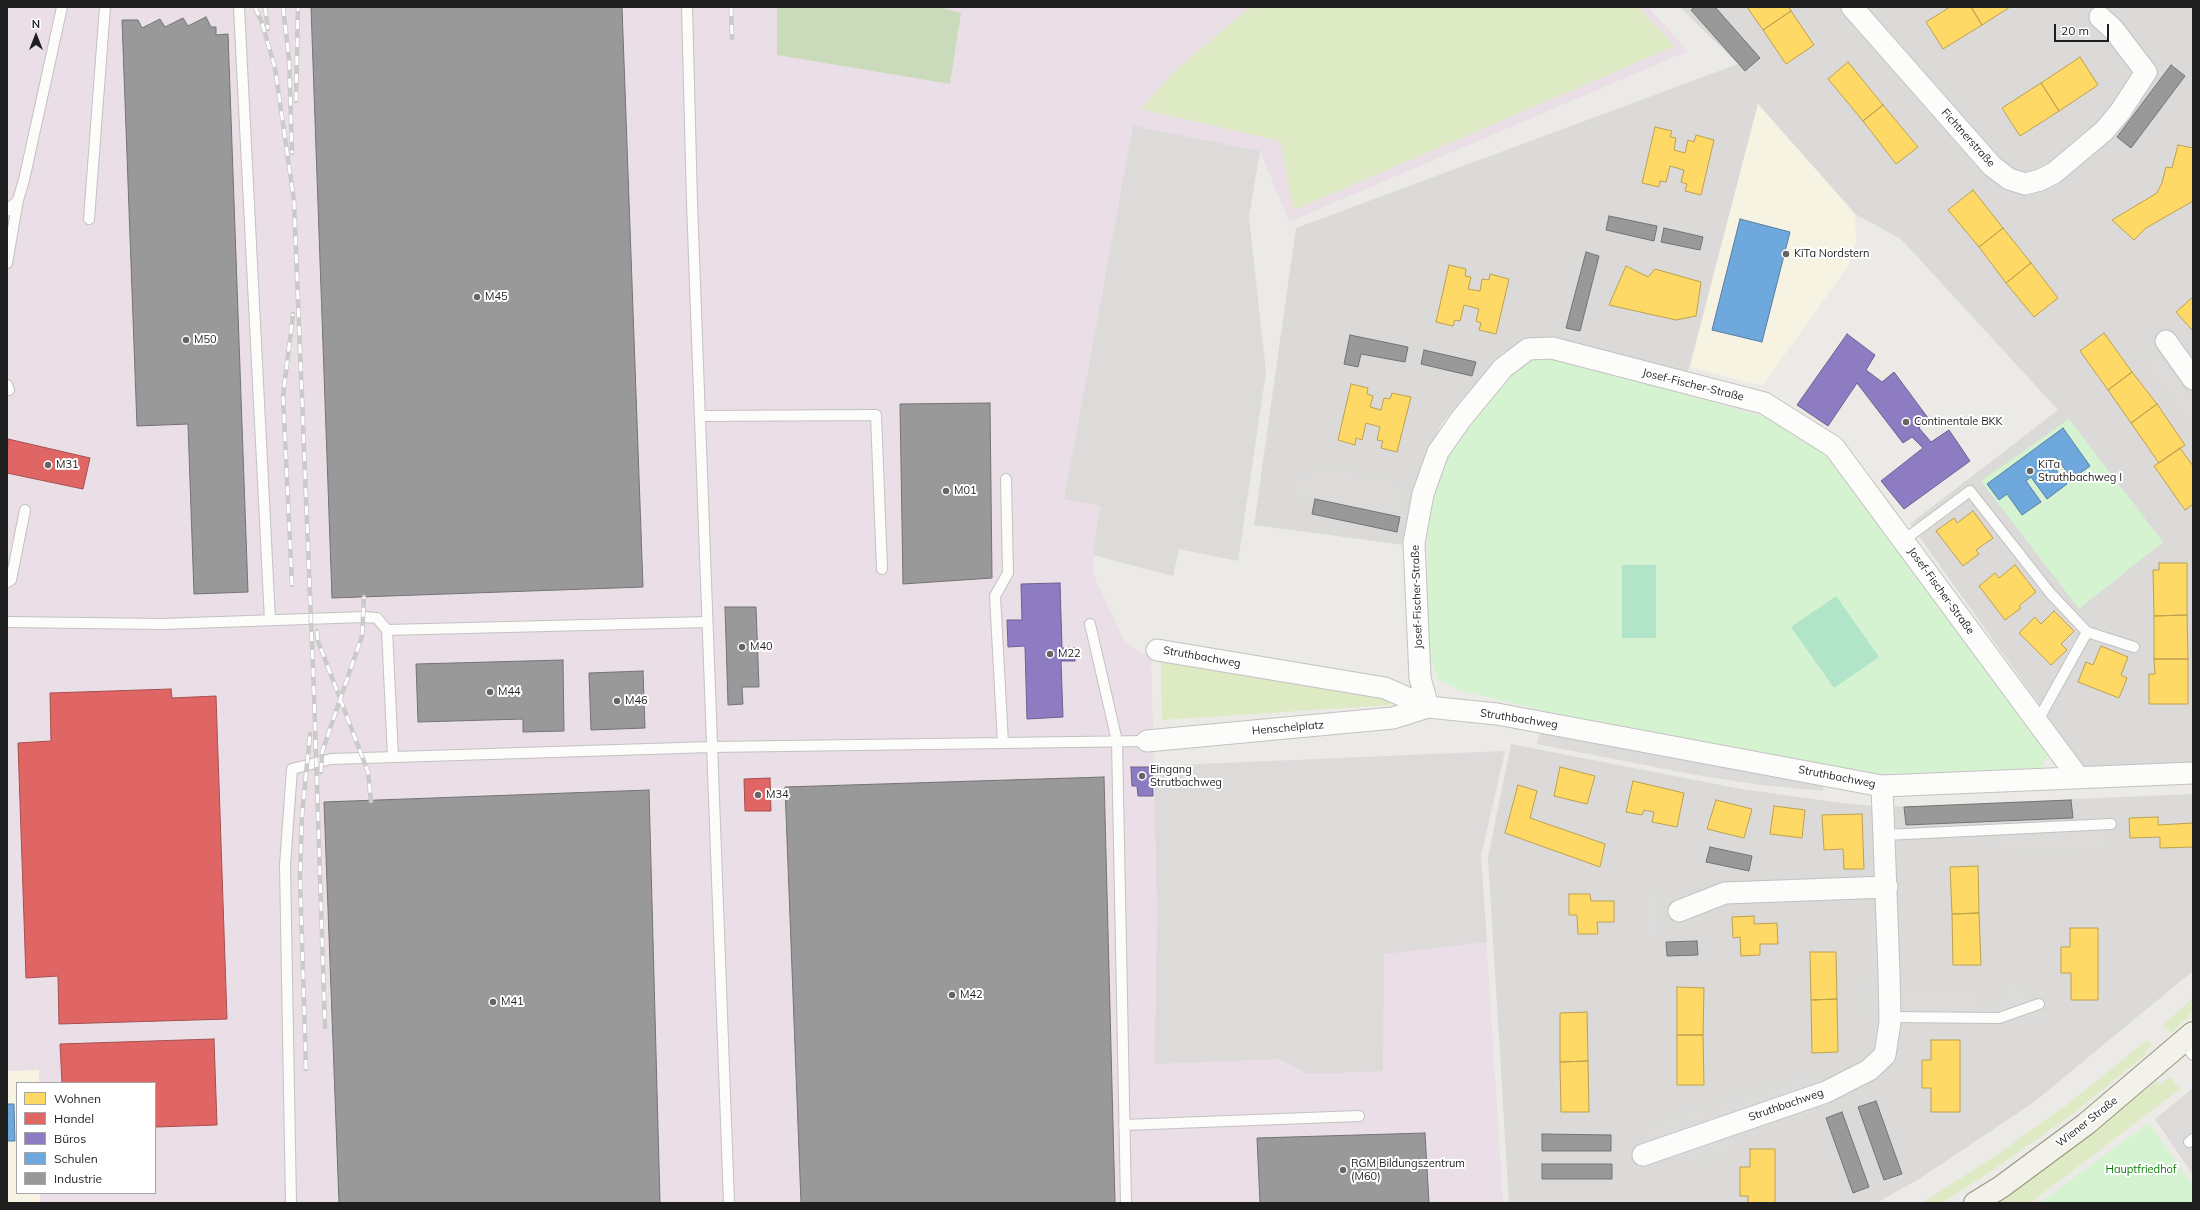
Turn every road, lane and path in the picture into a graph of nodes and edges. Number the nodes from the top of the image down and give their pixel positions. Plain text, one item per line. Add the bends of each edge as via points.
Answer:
1 (62, 7) edge
2 (105, 7) edge
3 (239, 7) edge
4 (687, 7) edge
5 (1854, 8) edge
6 (2100, 17) dead end
7 (18, 200) junction
8 (7, 211) edge
9 (89, 219) dead end
10 (7, 263) edge
11 (2166, 341) dead end
12 (2193, 379) edge
13 (700, 416) junction
14 (1006, 479) dead end
15 (25, 510) dead end
16 (1904, 540) junction
17 (882, 569) dead end
18 (7, 582) edge
19 (270, 620) junction
20 (7, 622) edge
21 (707, 622) junction
22 (1090, 624) dead end
23 (387, 630) junction
24 (2087, 632) junction
25 (2134, 647) dead end
26 (1157, 650) dead end
27 (1428, 707) junction
28 (2038, 722) junction
29 (1117, 741) junction
30 (1147, 741) joint
31 (1003, 743) junction
32 (712, 747) junction
33 (393, 757) junction
34 (2193, 773) edge
35 (2078, 777) junction
36 (1882, 786) junction
37 (2111, 824) dead end
38 (1885, 835) junction
39 (1887, 887) junction
40 (1679, 911) dead end
41 (2039, 1004) dead end
42 (1890, 1017) junction
43 (2190, 1043) edge
44 (1359, 1116) dead end
45 (1124, 1125) junction
46 (1643, 1155) dead end
47 (291, 1203) edge
48 (729, 1203) edge
49 (1126, 1203) edge
50 (1975, 1203) edge

1 - 7 lane
2 - 9 lane
3 - 19 lane
4 - 13 lane
5 - 6 street, Fichtnerstraße via 1992,166 2009,179 2025,184 2054,173 2104,131 2120,112 2146,72 2114,30
7 - 8 lane
7 - 10 lane
11 - 12 street
13 - 17 lane via 876,415
13 - 21 lane
14 - 31 lane via 1008,573 995,596
15 - 18 lane via 11,580
16 - 24 lane via 1970,491 2051,594
16 - 27 street, Josef-Fischer-Straße via 1834,447 1764,403 1552,348 1528,350 1503,368 1461,419 1438,452 1423,494 1414,543 1420,678
16 - 28 street, Josef-Fischer-Straße
19 - 20 lane via 162,624
19 - 23 lane via 377,618
21 - 23 lane
21 - 32 lane
22 - 29 lane
23 - 33 lane
24 - 25 lane
24 - 28 lane
26 - 27 street, Struthbachweg via 1385,688
27 - 30 street, Henschelplatz via 1393,718
27 - 36 street, Struthbachweg via 1497,714
28 - 35 street, Josef-Fischer-Straße
29 - 30 lane
29 - 31 lane
29 - 45 lane
31 - 32 lane
32 - 33 lane
32 - 48 lane
33 - 47 lane via 332,759 292,769 285,865
34 - 35 street, Struthbachweg
35 - 36 street, Struthbachweg
36 - 38 street, Struthbachweg
37 - 38 lane
38 - 39 street, Struthbachweg
39 - 40 street via 1725,893
39 - 42 street, Struthbachweg
41 - 42 lane via 1999,1018
42 - 46 street, Struthbachweg via 1886,1055 1869,1070 1826,1092
43 - 50 main road, Wiener Straße via 2086,1124 2001,1187
44 - 45 lane
45 - 49 lane

